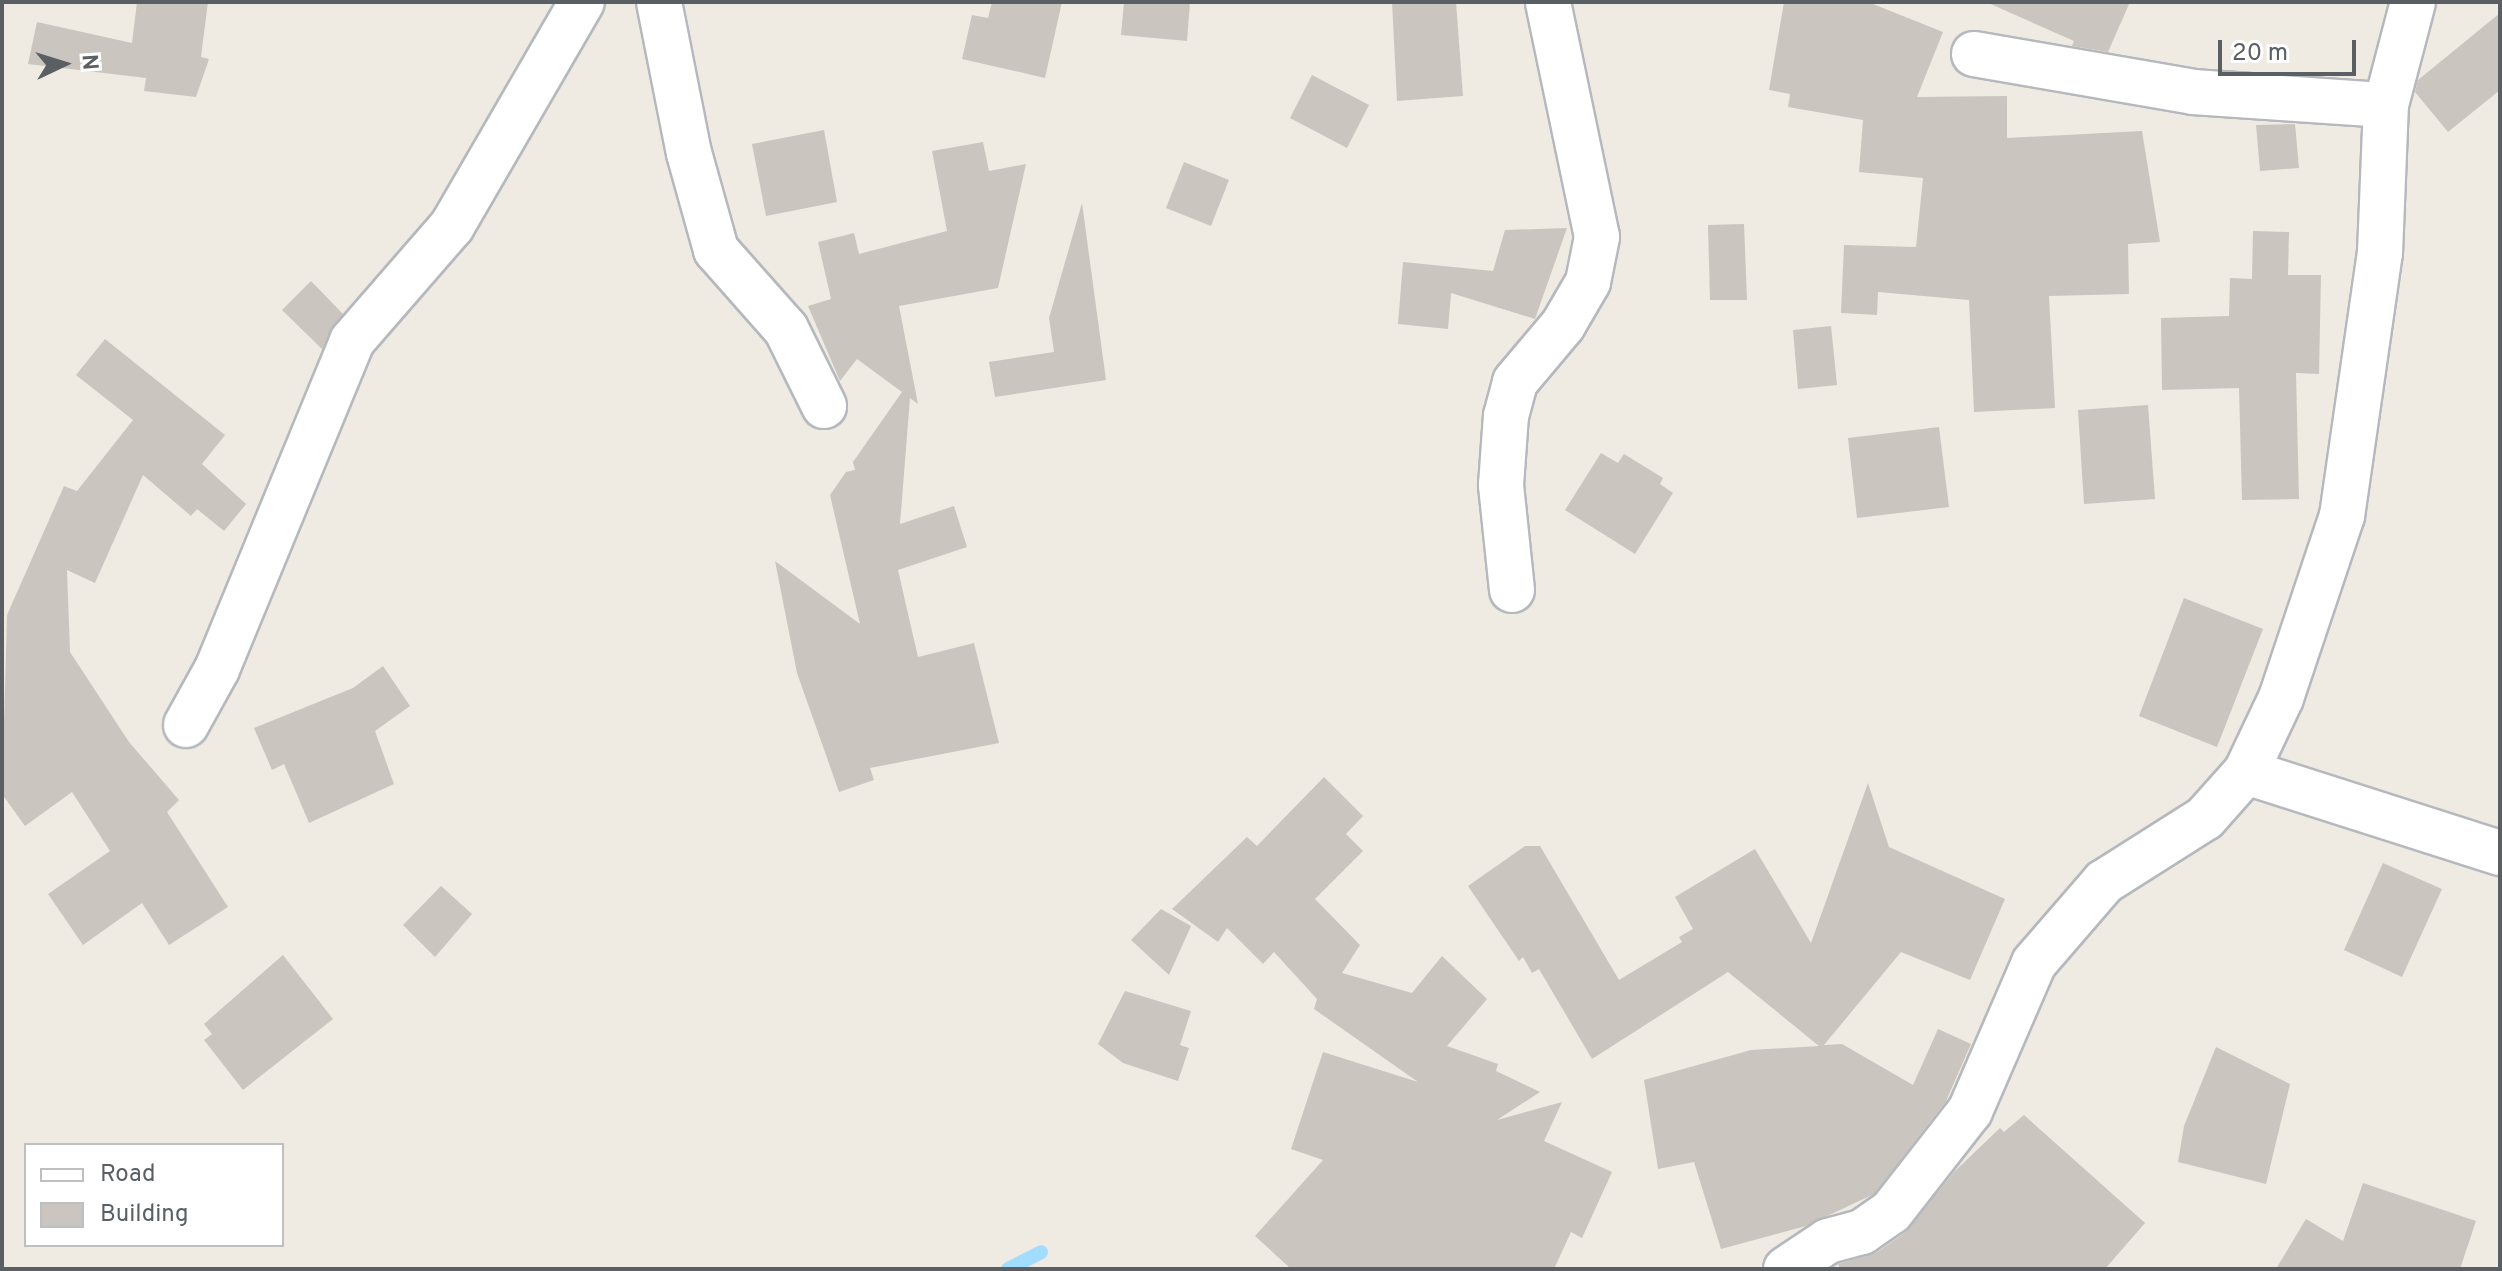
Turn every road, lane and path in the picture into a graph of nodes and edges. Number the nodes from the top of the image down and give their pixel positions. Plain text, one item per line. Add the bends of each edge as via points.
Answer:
1 (659, 2) edge
2 (1548, 2) edge
3 (2413, 2) edge
4 (567, 9) edge
5 (1974, 54) dead end
6 (2386, 105) junction
7 (824, 406) dead end
8 (1512, 590) dead end
9 (186, 725) dead end
10 (2246, 772) junction
11 (2500, 853) edge
12 (1826, 1255) edge
13 (1786, 1269) edge

1 - 7 street via 689,153 716,250 786,329
2 - 8 street via 1597,237 1588,282 1563,325 1523,369 1509,405 1501,485
3 - 6 street
4 - 9 street via 452,226 352,341 217,669
5 - 6 street via 2193,92
6 - 10 street via 2380,253 2342,516 2281,698
10 - 11 street
10 - 12 street via 2205,818 2104,882 2034,963 1970,1111 1938,1156 1878,1223
12 - 13 street

